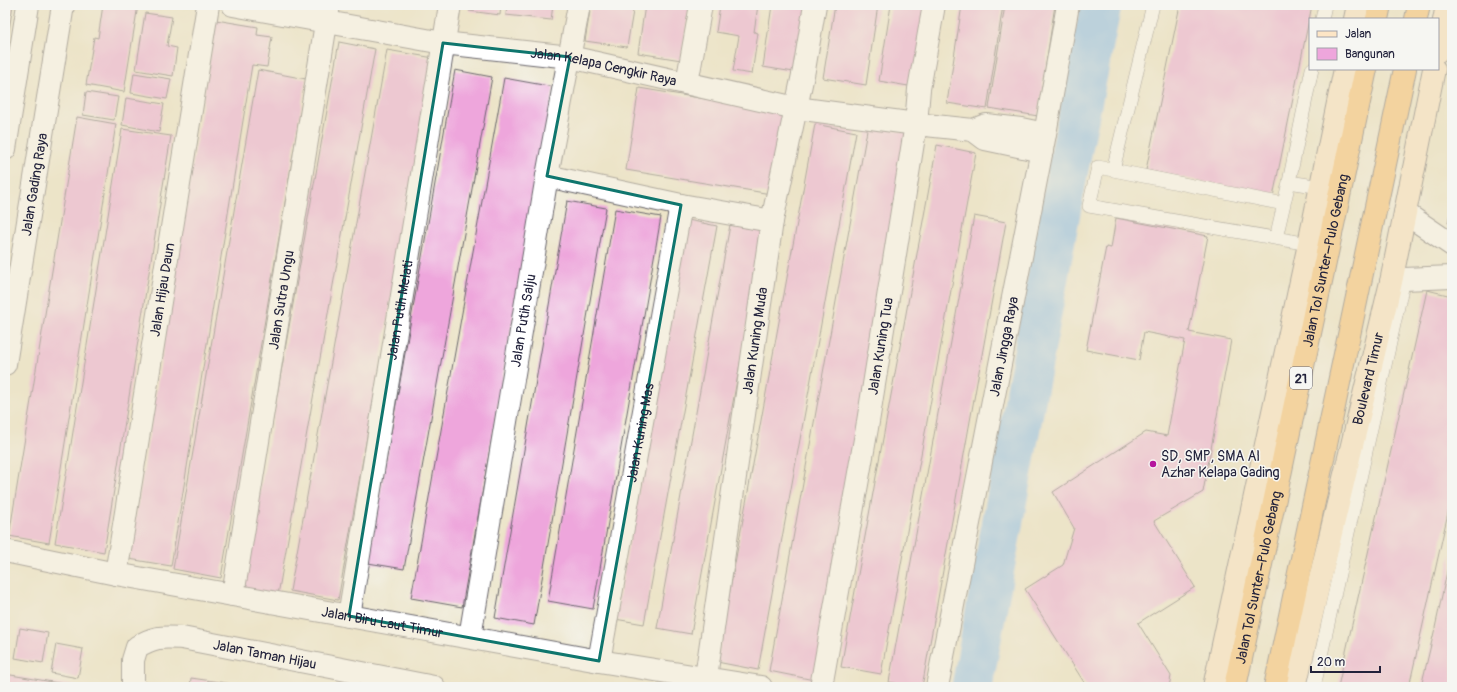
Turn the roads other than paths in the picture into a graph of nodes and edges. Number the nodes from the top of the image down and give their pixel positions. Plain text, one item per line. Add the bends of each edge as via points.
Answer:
1 (28, 5) edge
2 (63, 5) edge
3 (208, 5) edge
4 (233, 5) edge
5 (450, 5) edge
6 (579, 5) edge
7 (701, 5) edge
8 (815, 5) edge
9 (934, 5) edge
10 (1068, 5) edge
11 (1153, 5) edge
12 (1325, 5) edge
13 (1358, 5) edge
14 (1380, 5) edge
15 (1419, 5) edge
16 (1448, 5) edge
17 (327, 13) edge
18 (1322, 18) edge
19 (1355, 18) edge
20 (1377, 18) edge
21 (1416, 18) edge
22 (443, 43) junction
23 (1439, 46) edge
24 (570, 57) junction
25 (1312, 70) edge
26 (1345, 70) edge
27 (1366, 70) edge
28 (1405, 70) edge
29 (1434, 70) edge
30 (687, 83) junction
31 (796, 108) junction
32 (916, 124) junction
33 (1044, 143) junction
34 (5, 149) edge
35 (1113, 170) junction
36 (547, 176) junction
37 (1289, 182) junction
38 (1321, 187) junction
39 (1284, 204) junction
40 (681, 205) junction
41 (1405, 213) junction
42 (772, 221) junction
43 (1276, 238) junction
44 (1309, 244) junction
45 (1452, 245) edge
46 (1452, 276) edge
47 (1398, 281) junction
48 (5, 364) edge
49 (5, 551) edge
50 (116, 574) junction
51 (233, 595) junction
52 (349, 616) junction
53 (470, 637) junction
54 (599, 661) junction
55 (706, 677) junction
56 (133, 687) edge
57 (434, 687) edge
58 (761, 687) edge
59 (821, 687) edge
60 (937, 687) edge
61 (1214, 687) edge
62 (1236, 687) edge
63 (1275, 687) edge
64 (1295, 687) edge
65 (1314, 687) edge

1 - 34 street
2 - 48 street, Jalan Gading Raya
3 - 50 street, Jalan Hijau Daun
4 - 17 street, Jalan Kelapa Cengkir Raya
5 - 22 street, Jalan Putih Melati
6 - 24 street, Jalan Putih Salju
7 - 30 street
8 - 31 street, Jalan Kuning Muda
9 - 32 street, Jalan Kuning Tua via 919,89
10 - 33 street, Jalan Jingga Raya
11 - 35 lane
12 - 18 lane
13 - 19 main road
14 - 20 highway
15 - 21 highway
16 - 23 main road
17 - 22 street, Jalan Kelapa Cengkir Raya
17 - 51 street, Jalan Sutra Ungu
22 - 24 street, Jalan Kelapa Cengkir Raya
22 - 52 street, Jalan Putih Melati
24 - 30 street, Jalan Kelapa Cengkir Raya
24 - 36 street, Jalan Putih Salju
25 - 37 lane
26 - 38 main road
27 - 62 highway, Jalan Tol Sunter–Pulo Gebang / 21
28 - 63 highway
29 - 41 main road, Boulevard Timur
30 - 31 street, Jalan Kelapa Cengkir Raya
31 - 32 street, Jalan Kelapa Cengkir Raya
31 - 42 street, Jalan Kuning Muda
32 - 33 street, Jalan Kelapa Cengkir Raya via 973,130 985,139
32 - 59 street, Jalan Kuning Tua via 867,428
33 - 60 street, Jalan Jingga Raya
35 - 39 lane
35 - 43 lane via 1098,167 1089,206
36 - 40 street
36 - 53 street, Jalan Putih Salju
37 - 38 lane
37 - 39 lane
38 - 44 main road
39 - 43 lane
40 - 42 street
40 - 54 street, Jalan Kuning Mas
41 - 45 street
41 - 47 main road, Boulevard Timur
42 - 55 street, Jalan Kuning Muda
43 - 44 lane
44 - 61 main road
46 - 47 street
47 - 64 main road, Boulevard Timur via 1319,583
47 - 65 lane
49 - 50 street, Jalan Biru Laut Timur
50 - 51 street, Jalan Biru Laut Timur
51 - 52 street, Jalan Biru Laut Timur
52 - 53 street, Jalan Biru Laut Timur
53 - 54 street, Jalan Biru Laut Timur
54 - 55 street, Jalan Biru Laut Timur
55 - 58 street, Jalan Biru Laut Timur
56 - 57 street, Jalan Taman Hijau via 133,660 137,647 148,640 162,638 190,640

